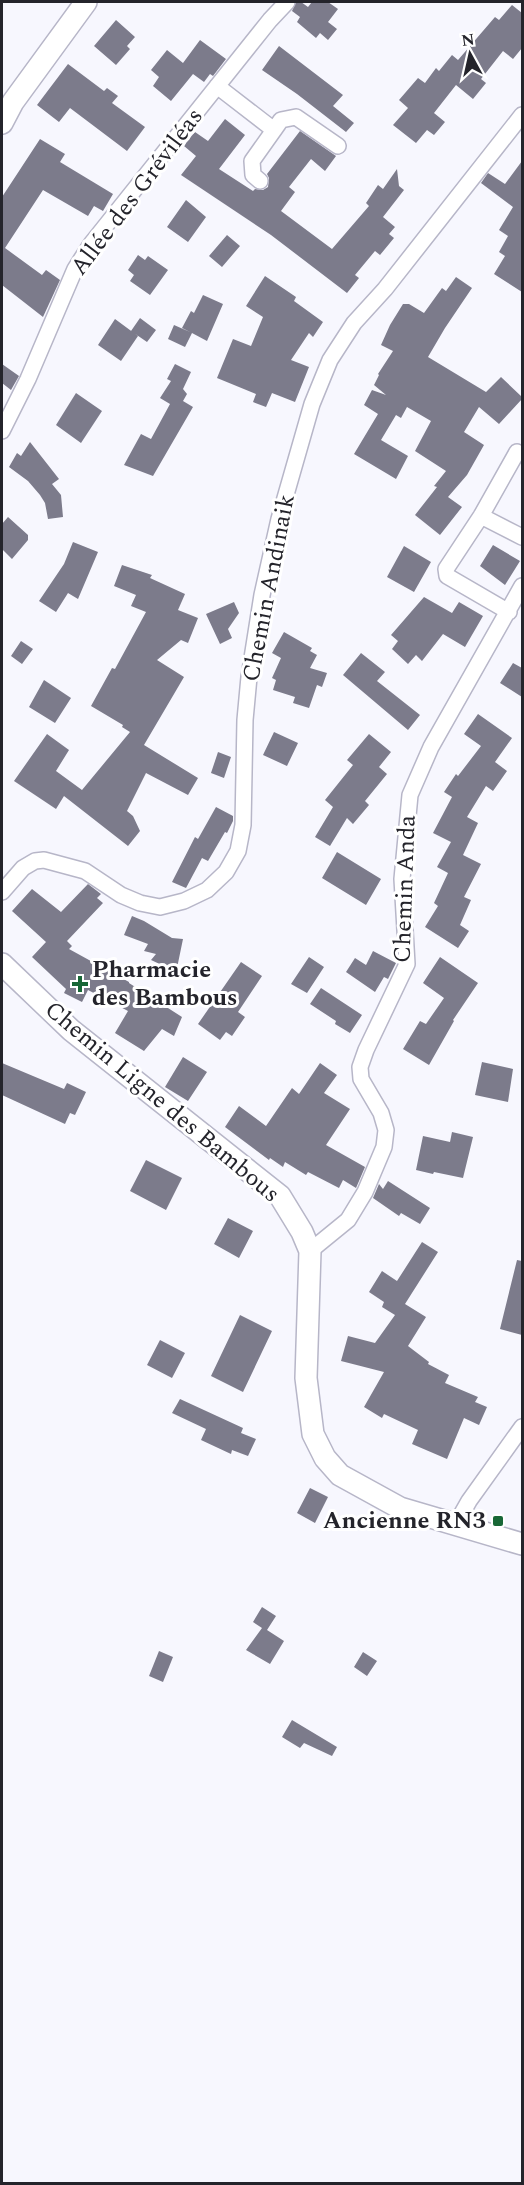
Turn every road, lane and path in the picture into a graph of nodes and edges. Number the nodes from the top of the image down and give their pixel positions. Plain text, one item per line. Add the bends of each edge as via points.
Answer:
1 (86, 2) edge
2 (287, 2) edge
3 (217, 86) junction
4 (522, 115) edge
5 (2, 123) edge
6 (274, 130) junction
7 (338, 146) dead end
8 (260, 182) dead end
9 (2, 431) edge
10 (517, 452) dead end
11 (481, 516) junction
12 (522, 537) edge
13 (522, 586) edge
14 (509, 612) junction
15 (2, 892) edge
16 (2, 964) edge
17 (310, 1251) junction
18 (522, 1427) edge
19 (456, 1524) junction
20 (522, 1544) edge

1 - 5 main road
2 - 3 street, Allée des Gréviléas
3 - 6 street, Allée des Gréviléas
3 - 9 street, Allée des Gréviléas via 75,268
4 - 15 street, Chemin Andinaik via 354,323 330,360 312,404 262,595 245,720 243,825 238,851 226,872 207,890 160,907 121,895 85,871 44,860 23,868
6 - 7 street via 281,120 296,117
6 - 8 street via 252,161 253,175
10 - 11 street
11 - 12 street
11 - 14 street via 448,564 447,576
13 - 14 street, Chemin Anda
14 - 17 street, Chemin Anda via 431,747 410,795 402,879 407,964 360,1066 361,1079 381,1113 386,1130 384,1147 348,1220
16 - 17 main road, Chemin Ligne des Bambous via 71,1030 280,1196
17 - 19 main road, Chemin Ligne des Bambous via 306,1378 313,1434 325,1458 340,1475 400,1508
18 - 19 street
19 - 20 main road, Chemin Ligne des Bambous

